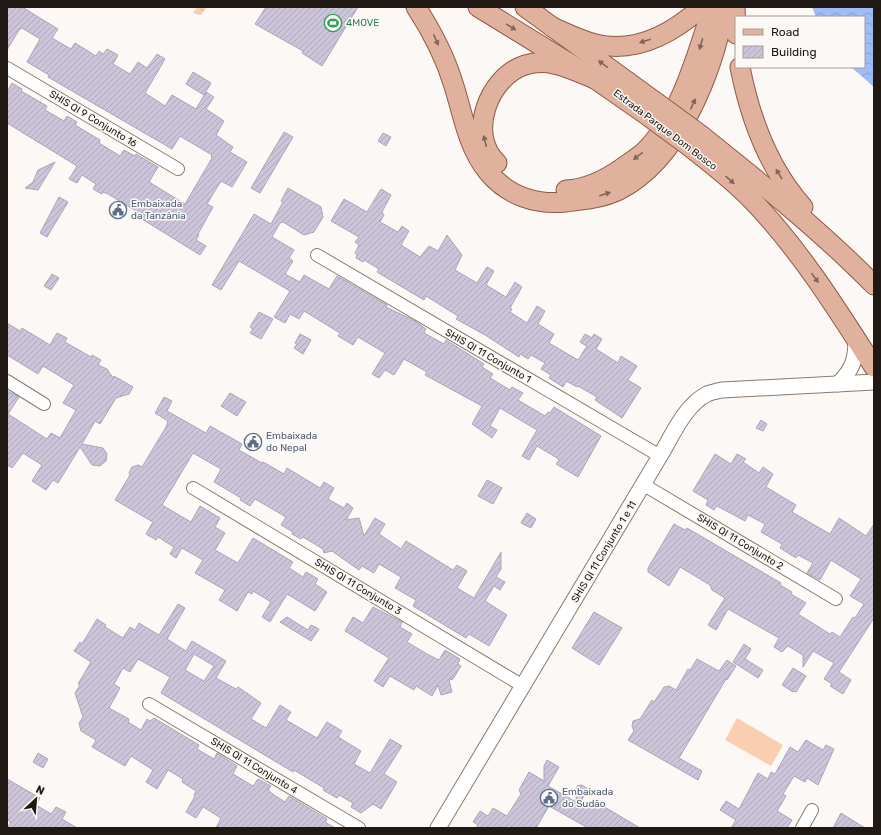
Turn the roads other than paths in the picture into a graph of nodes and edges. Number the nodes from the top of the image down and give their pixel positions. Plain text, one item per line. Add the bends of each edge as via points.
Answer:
1 (416, 7) edge
2 (478, 7) edge
3 (525, 7) edge
4 (702, 7) edge
5 (712, 7) edge
6 (724, 7) edge
7 (552, 27) junction
8 (7, 68) edge
9 (740, 68) edge
10 (595, 79) junction
11 (653, 110) junction
12 (696, 141) junction
13 (178, 169) dead end
14 (317, 255) dead end
15 (848, 258) junction
16 (874, 285) edge
17 (856, 338) junction
18 (874, 367) edge
19 (7, 381) edge
20 (874, 382) edge
21 (838, 384) junction
22 (44, 404) dead end
23 (660, 456) junction
24 (644, 485) junction
25 (193, 488) dead end
26 (836, 599) dead end
27 (523, 686) junction
28 (149, 704) dead end
29 (812, 810) dead end
30 (360, 828) edge
31 (438, 828) edge
32 (802, 828) edge

1 -> 6 main road via 436,37 454,84 470,140 488,172 500,185 516,195 537,202 556,203 587,200 619,190 660,157 688,115 708,71
2 -> 10 main road, Estrada Parque Dom Bosco
3 - 7 main road, Estrada Parque Dom Bosco
4 -> 7 main road via 677,28 630,46 597,44
5 -> 10 main road via 686,87 658,135 643,152 609,177 579,190 539,192 518,184 493,160 486,146 483,131 484,114 492,90 511,72 525,64 553,62
11 -> 7 main road, Estrada Parque Dom Bosco
8 - 13 street, SHIS QI 9 Conjunto 16
15 -> 9 main road via 791,194 776,171 746,99
10 - 11 main road, Estrada Parque Dom Bosco
11 - 12 main road, Estrada Parque Dom Bosco, bridge
12 - 15 main road, Estrada Parque Dom Bosco via 768,189
12 -> 17 main road, Estrada Parque Dom Bosco via 791,243
14 - 23 street, SHIS QI 11 Conjunto 1
15 - 16 main road, Estrada Parque Dom Bosco
17 - 18 main road, Estrada Parque Dom Bosco
17 - 21 street via 856,354 851,370
19 - 22 street
20 - 21 street, SHIS QI 11 Conjunto 1 e 11
21 - 23 street, SHIS QI 11 Conjunto 1 e 11 via 722,390 707,394 687,412
23 - 24 street, SHIS QI 11 Conjunto 1 e 11
24 - 26 street, SHIS QI 11 Conjunto 2
24 - 27 street, SHIS QI 11 Conjunto 1 e 11
25 - 27 street, SHIS QI 11 Conjunto 3
27 - 31 street, SHIS QI 11 Conjunto 1 e 11
28 - 30 street, SHIS QI 11 Conjunto 4
29 - 32 street

